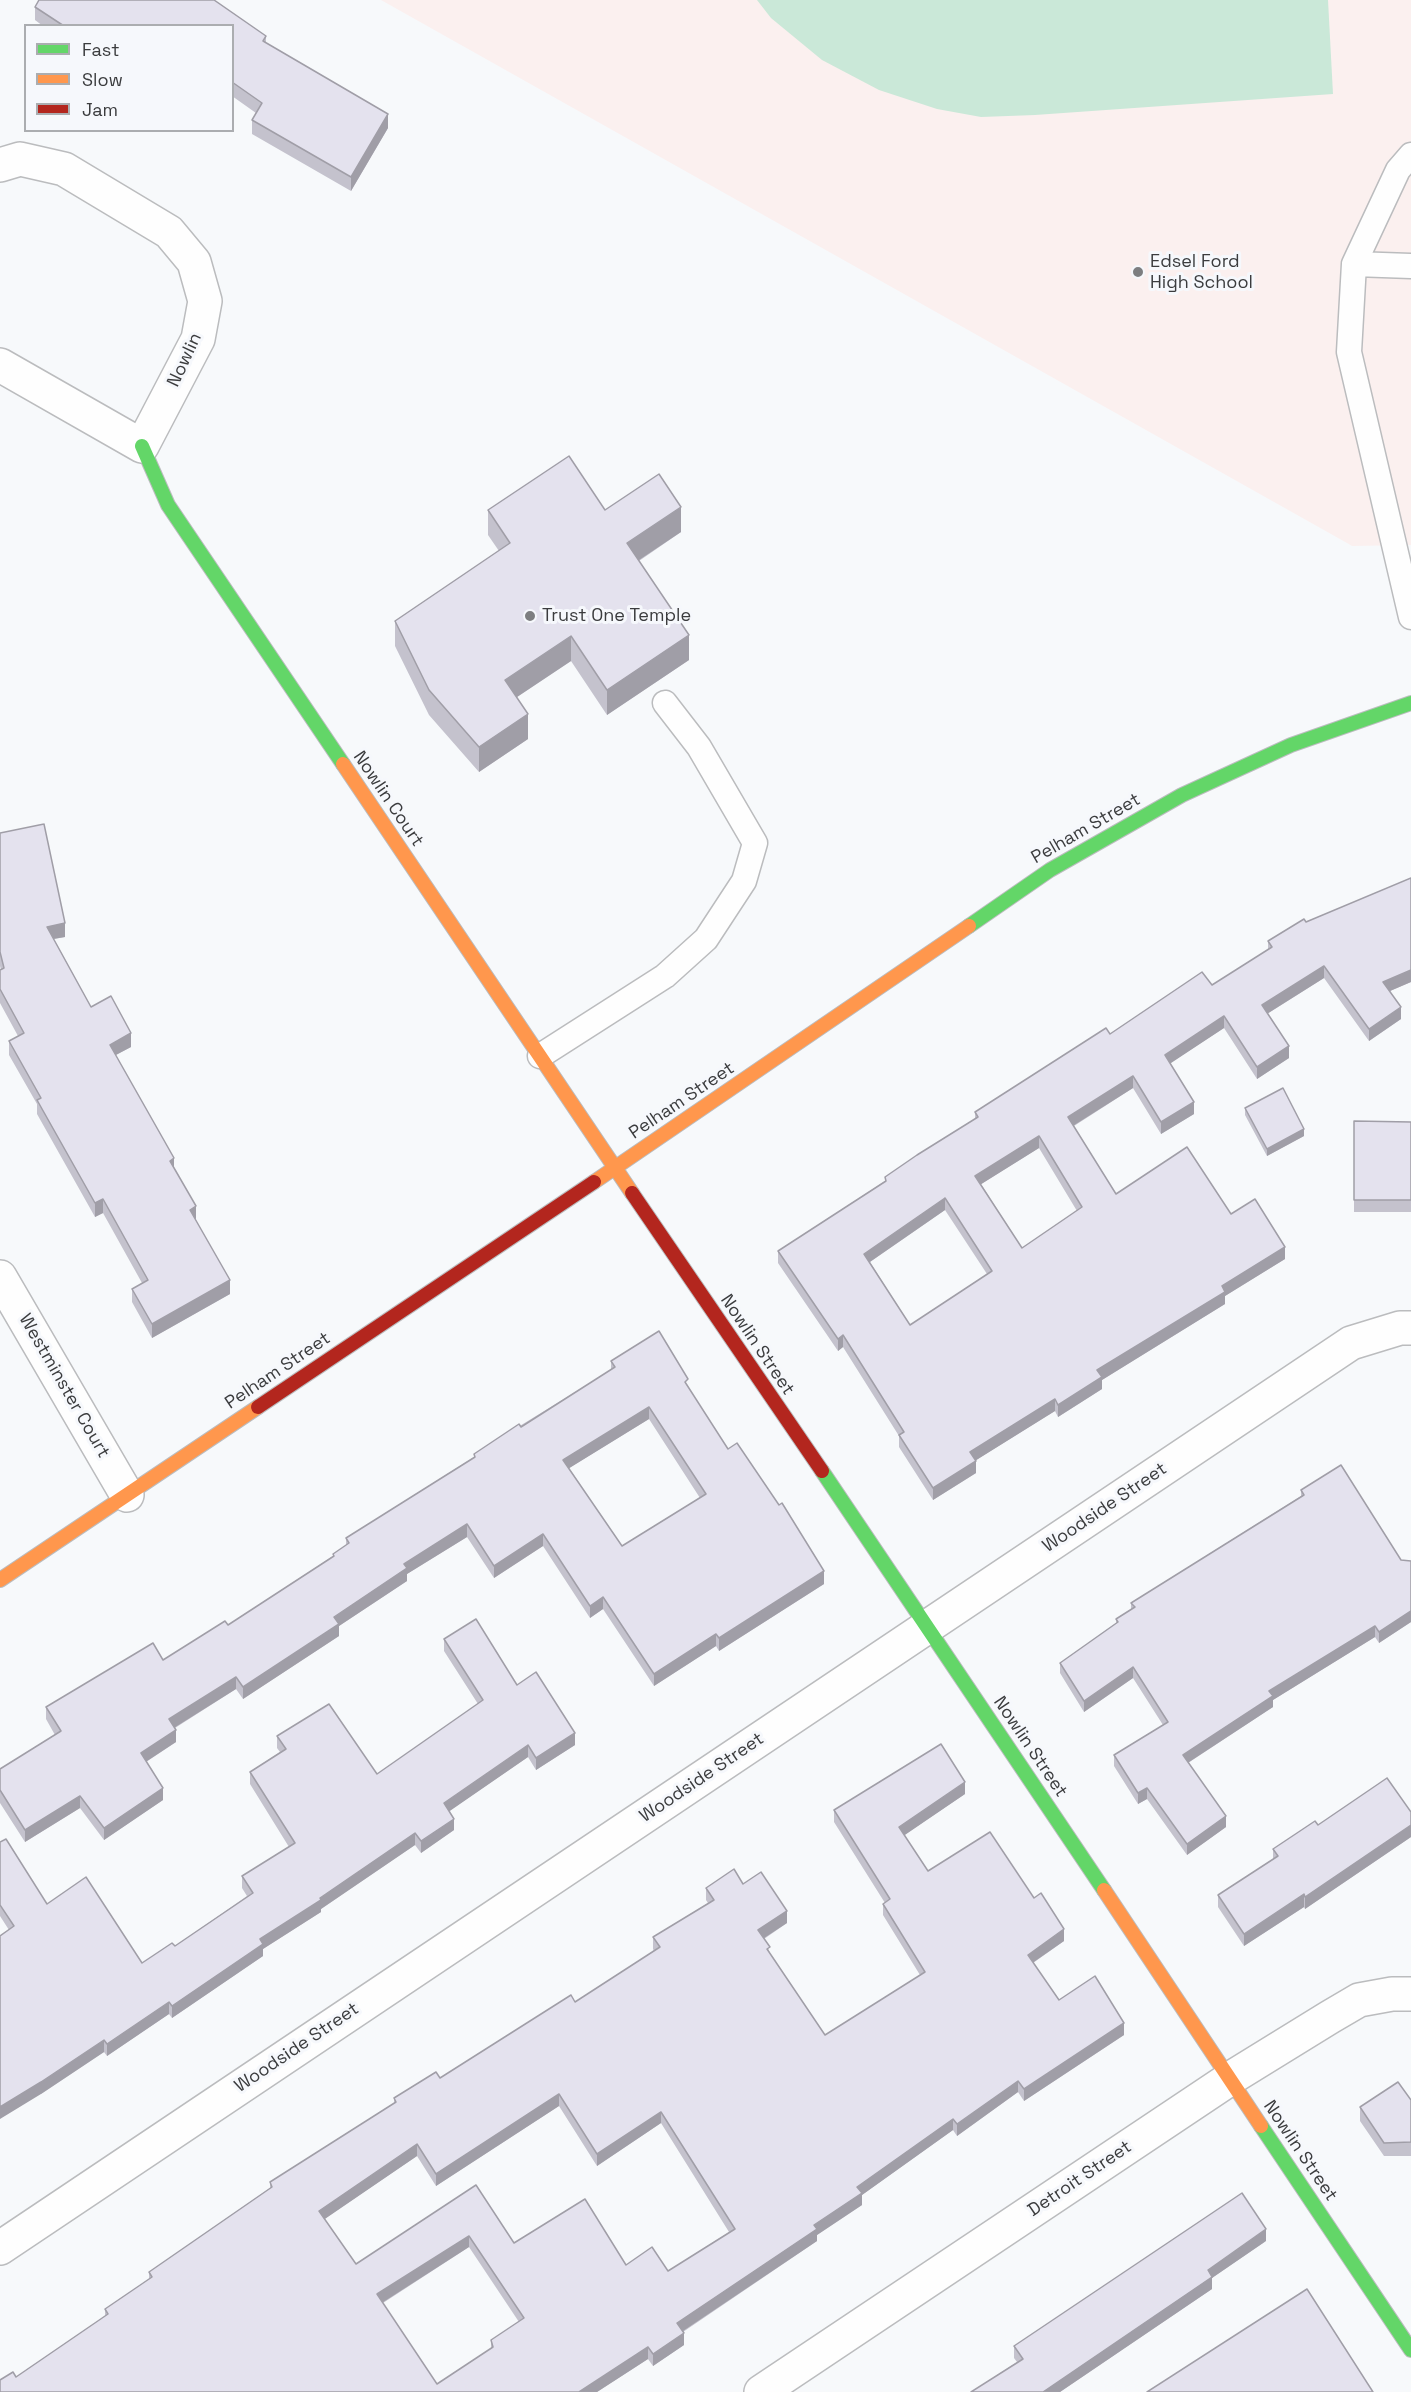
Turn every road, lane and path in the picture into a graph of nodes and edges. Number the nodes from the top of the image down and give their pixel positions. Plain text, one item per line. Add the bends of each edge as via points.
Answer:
1 (1411, 155) edge
2 (0, 165) edge
3 (1354, 264) junction
4 (1411, 266) edge
5 (0, 365) edge
6 (142, 446) junction
7 (1411, 617) edge
8 (665, 703) dead end
9 (1411, 703) edge
10 (540, 1056) junction
11 (614, 1168) junction
12 (0, 1277) edge
13 (1411, 1328) edge
14 (127, 1495) junction
15 (0, 1580) edge
16 (929, 1627) junction
17 (1411, 1994) edge
18 (1231, 2078) junction
19 (0, 2248) edge
20 (1411, 2350) edge
21 (761, 2392) edge

1 - 3 lane via 1398,170
2 - 6 street, Nowlin via 20,159 64,169 169,232 194,262 205,301 198,339
3 - 4 lane
3 - 7 lane via 1349,352
5 - 6 street
6 - 10 street, Nowlin Court via 168,505
8 - 10 lane via 699,747 755,843 744,881 706,939 665,976
9 - 11 street, Pelham Street via 1291,745 1204,784 1050,870
10 - 11 street, Nowlin Court
11 - 14 street, Pelham Street
11 - 16 street, Nowlin Street
12 - 14 street, Westminster Court
13 - 16 street, Woodside Street via 1351,1343
14 - 15 street, Pelham Street
16 - 18 street, Nowlin Street
16 - 19 street, Woodside Street
17 - 18 street, Detroit Street via 1359,2000
18 - 20 street, Nowlin Street
18 - 21 street, Detroit Street

